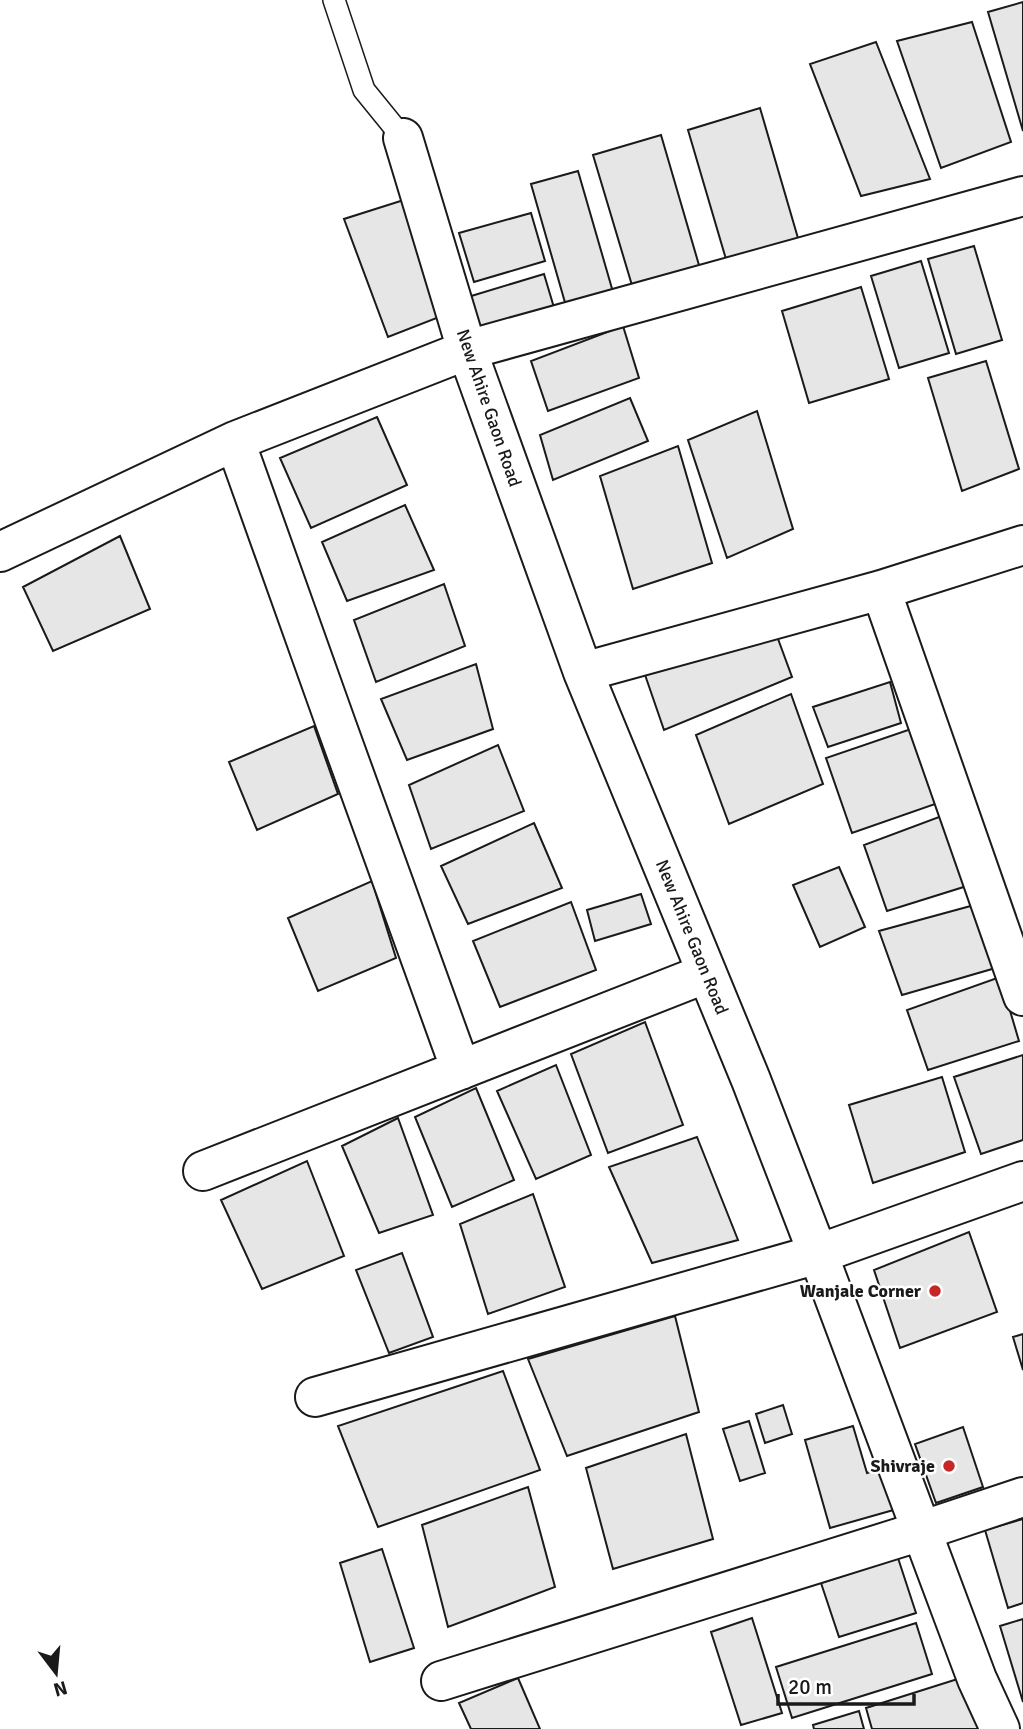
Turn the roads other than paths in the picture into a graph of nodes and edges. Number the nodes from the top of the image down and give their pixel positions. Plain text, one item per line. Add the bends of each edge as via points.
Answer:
1 (334, 0) edge
2 (402, 138) joint
3 (1023, 196) edge
4 (467, 351) junction
5 (235, 441) junction
6 (1023, 545) edge
7 (0, 552) edge
8 (881, 590) junction
9 (583, 671) junction
10 (707, 974) junction
11 (1023, 996) edge
12 (461, 1070) junction
13 (203, 1171) dead end
14 (1023, 1181) edge
15 (818, 1254) junction
16 (315, 1397) dead end
17 (1023, 1497) edge
18 (921, 1531) junction
19 (441, 1681) dead end
20 (1000, 1729) edge

1 - 2 lane via 364,90
2 - 4 street, New Ahire Gaon Road
3 - 4 street
4 - 5 street
4 - 9 street, New Ahire Gaon Road
5 - 7 street
5 - 12 street
6 - 8 street
8 - 9 street
8 - 11 street
9 - 10 street, New Ahire Gaon Road
10 - 12 street
10 - 15 street, New Ahire Gaon Road
12 - 13 street
14 - 15 street
15 - 16 street
15 - 18 street, New Ahire Gaon Road
17 - 18 street
18 - 19 street
18 - 20 street, New Ahire Gaon Road

